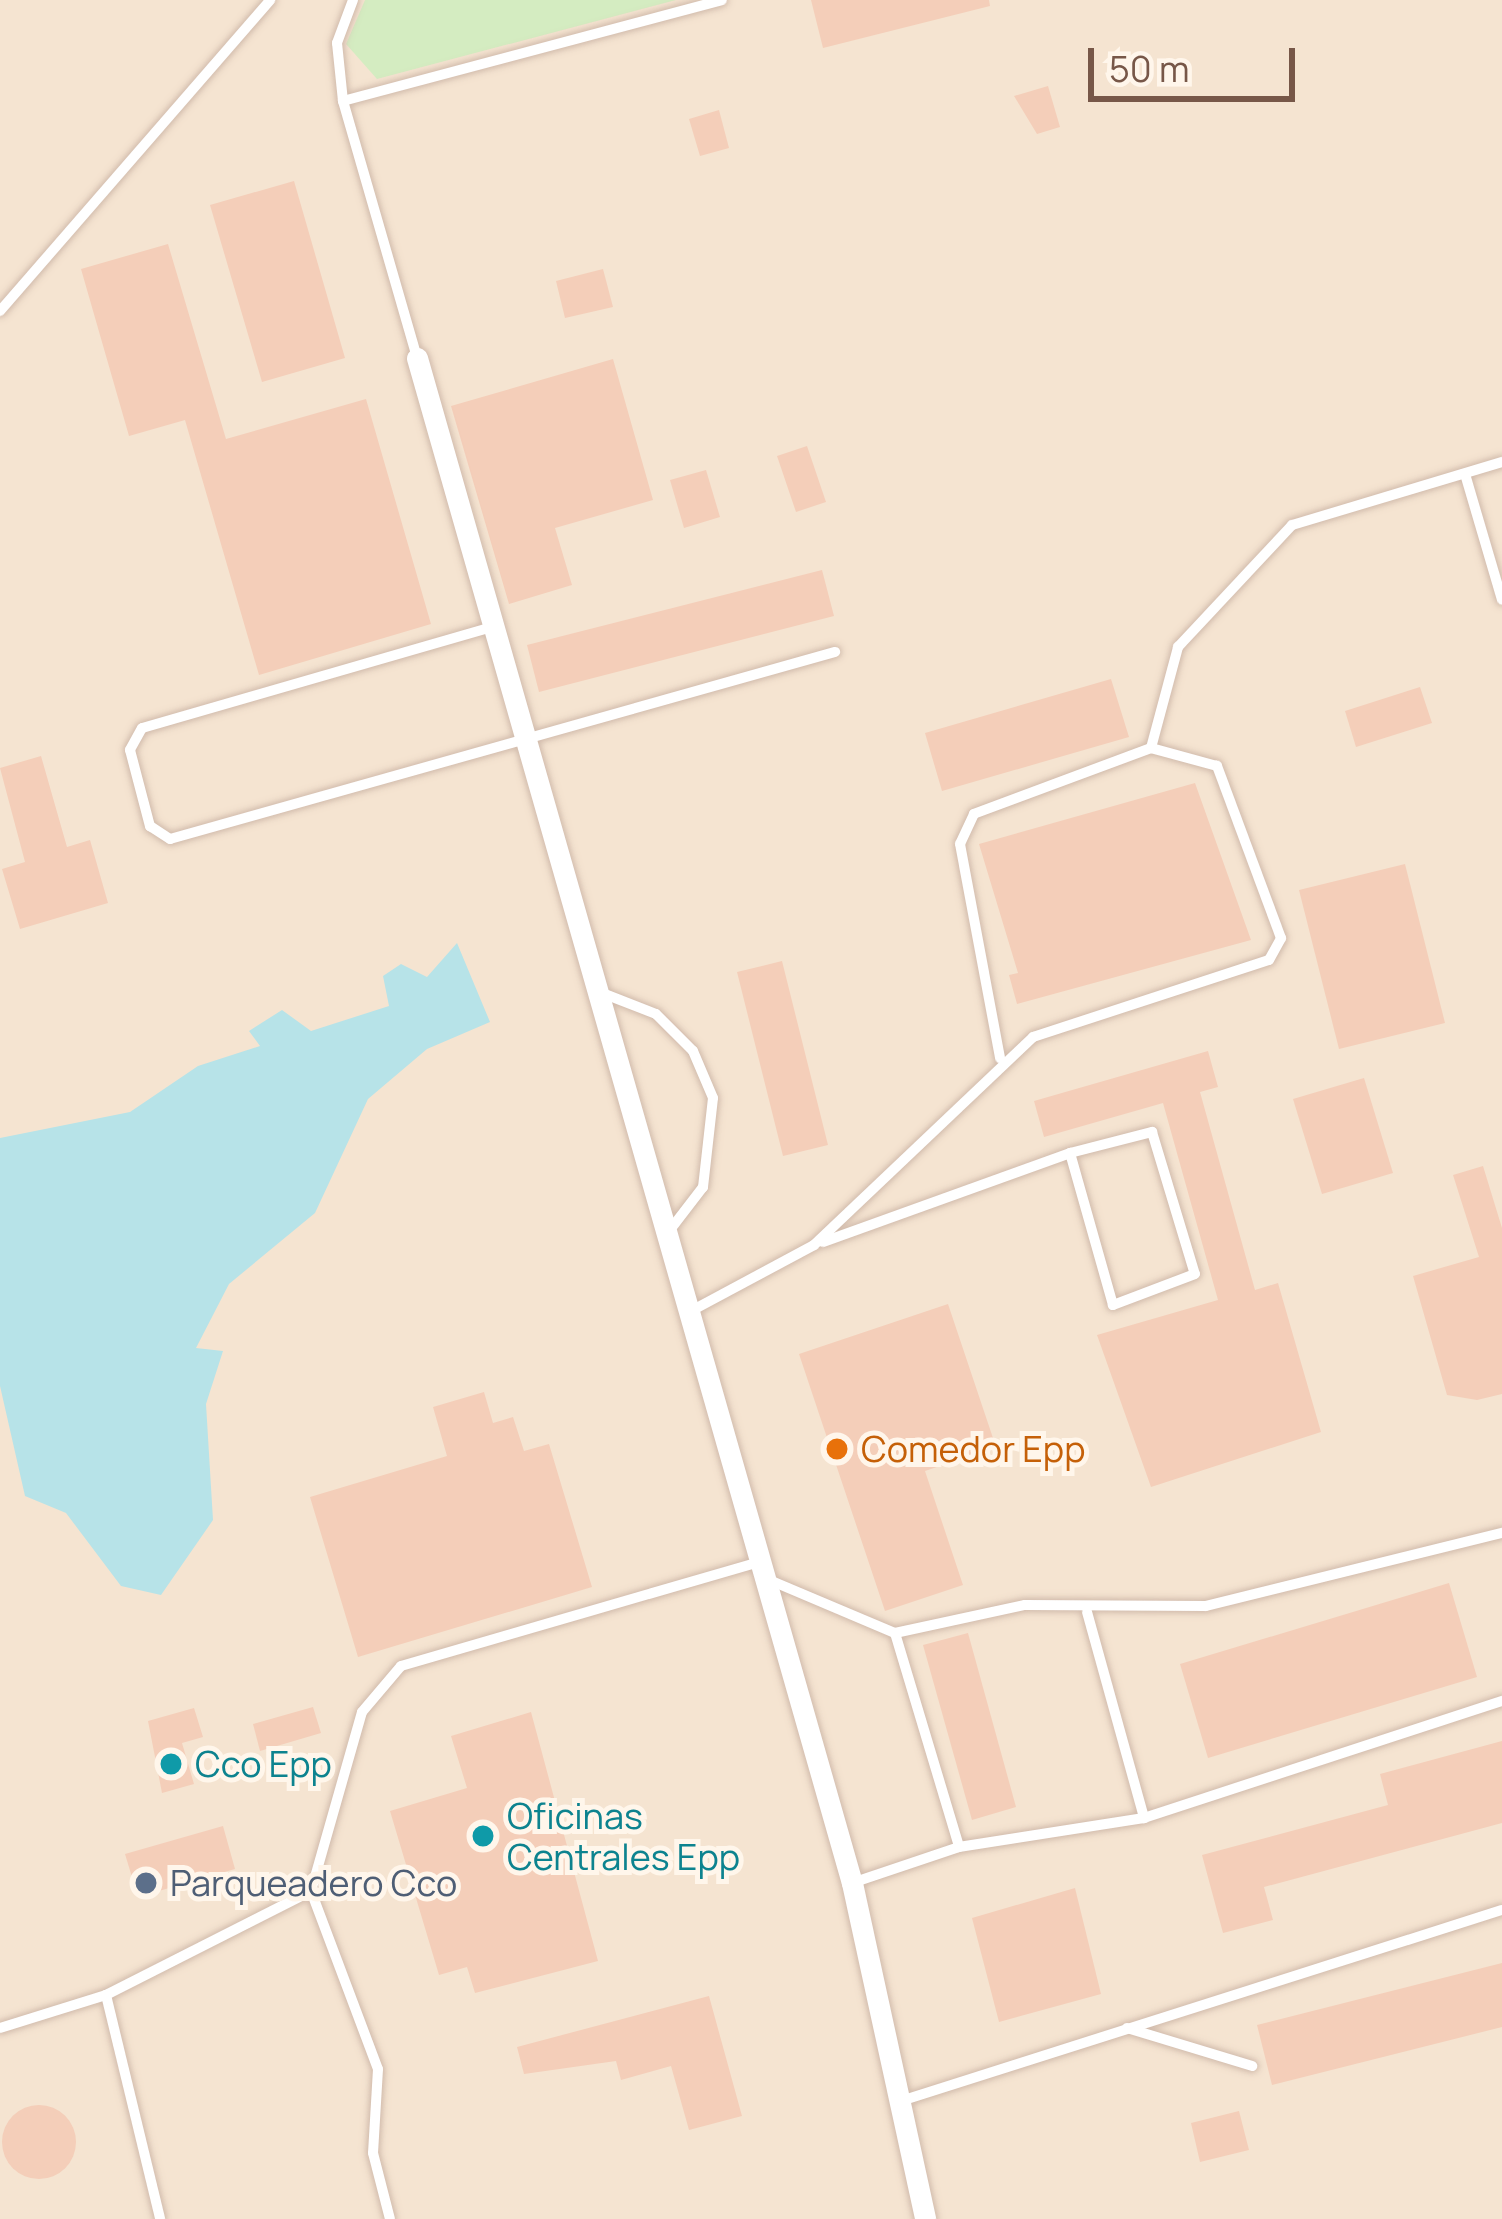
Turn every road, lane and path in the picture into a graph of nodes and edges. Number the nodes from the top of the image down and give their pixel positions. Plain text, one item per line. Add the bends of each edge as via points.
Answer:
1 (270, 0) edge
2 (353, 0) edge
3 (722, 0) edge
4 (343, 101) junction
5 (0, 311) edge
6 (418, 358) joint
7 (1502, 462) edge
8 (1465, 474) junction
9 (1502, 601) edge
10 (492, 627) junction
11 (836, 652) dead end
12 (525, 745) junction
13 (1151, 748) junction
14 (594, 989) junction
15 (1000, 1058) junction
16 (1070, 1154) junction
17 (665, 1237) junction
18 (814, 1245) junction
19 (688, 1312) junction
20 (1502, 1533) edge
21 (764, 1570) junction
22 (1087, 1612) junction
23 (895, 1633) junction
24 (1502, 1702) edge
25 (1144, 1818) junction
26 (959, 1847) junction
27 (852, 1882) junction
28 (311, 1891) junction
29 (1502, 1910) edge
30 (106, 1995) junction
31 (1124, 2027) junction
32 (0, 2028) edge
33 (1252, 2066) dead end
34 (904, 2100) junction
35 (160, 2219) edge
36 (390, 2219) edge
37 (925, 2219) edge

1 - 5 lane
2 - 4 lane via 337,43
3 - 4 lane
4 - 6 lane
6 - 10 street
7 - 8 lane
8 - 9 lane
8 - 13 lane via 1292,526 1178,647
10 - 12 street
10 - 12 lane via 142,728 130,749 150,826 170,839
11 - 12 lane
12 - 14 street
13 - 15 lane via 974,814 960,844
13 - 15 lane via 1217,766 1281,938 1269,960 1065,1023
14 - 17 street
14 - 17 lane via 656,1014 693,1051 713,1098 703,1187
15 - 18 lane
16 - 16 lane via 1152,1132 1195,1274 1113,1305
16 - 18 lane
17 - 19 street
18 - 19 lane
19 - 21 street
20 - 22 lane via 1207,1606
21 - 23 lane
21 - 27 street
21 - 28 lane via 401,1666 362,1712
22 - 23 lane via 1024,1605
22 - 25 lane
23 - 26 lane
24 - 25 lane
25 - 26 lane
26 - 27 lane
27 - 34 street
28 - 30 lane
28 - 36 lane via 378,2069 374,2153
29 - 31 lane
30 - 32 lane
30 - 35 lane
31 - 33 lane
31 - 34 lane
34 - 37 street

